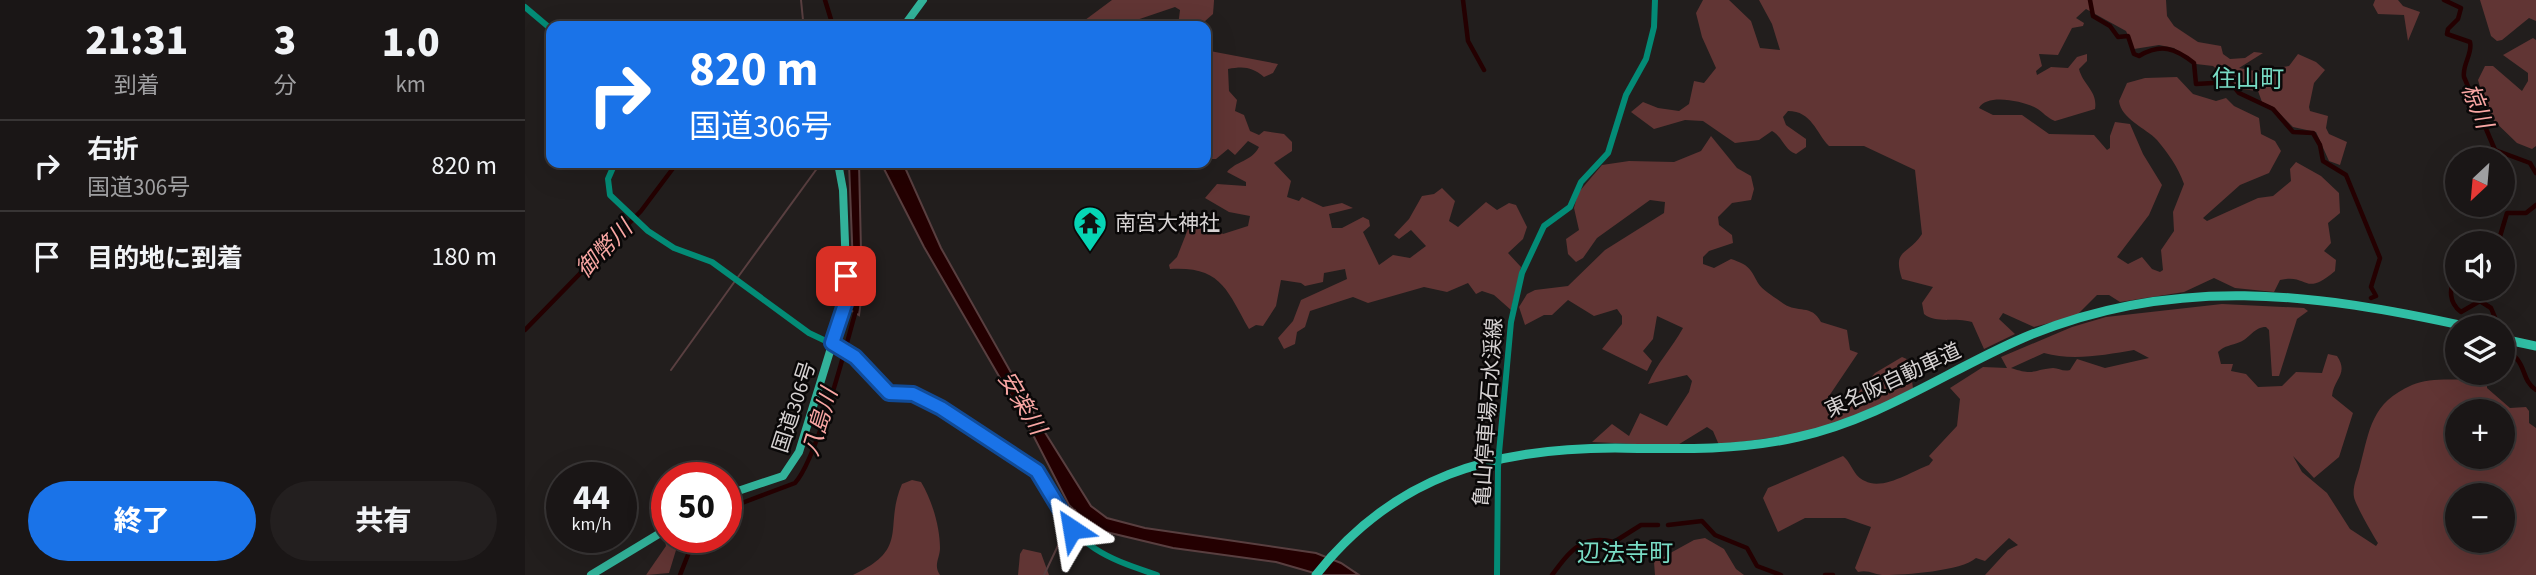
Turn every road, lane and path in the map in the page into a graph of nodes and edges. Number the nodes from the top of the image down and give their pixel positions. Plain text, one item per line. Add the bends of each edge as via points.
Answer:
1 (1655, 0) edge
2 (920, 4) edge
3 (525, 8) edge
4 (908, 21) edge
5 (546, 25) edge
6 (614, 168) edge
7 (839, 168) edge
8 (2445, 322) edge
9 (2445, 327) edge
10 (2515, 340) edge
11 (833, 344) junction
12 (2536, 344) edge
13 (742, 490) edge
14 (651, 539) edge
15 (1338, 550) junction
16 (591, 575) edge
17 (1157, 575) edge
18 (1318, 575) edge
19 (1497, 575) edge

1 - 19 main road, 亀山停車場石水渓線, bridge via 1646,59 1626,95 1611,149 1581,182 1570,207 1544,226 1522,273 1511,322 1499,453
2 - 4 highway
3 - 5 main road
6 - 11 main road via 608,188 613,200 643,227 674,248 712,262 809,333
7 - 11 highway, 国道306号 via 848,289
8 - 15 highway, 東名阪自動車道 via 2279,295 2217,294 2141,302 2030,335 1888,406 1823,431 1739,447 1567,449 1495,458 1456,470 1419,487 1354,533
9 - 15 highway, 東名阪自動車道 via 2287,299 2218,298 2132,308 2047,333 1876,416 1800,441 1724,452 1552,454 1472,469 1432,484 1394,506
10 - 12 highway
11 - 13 highway, 国道306号 via 794,464 775,481
11 - 17 main road via 849,352 889,393 913,394 941,408 1037,471 1070,526 1102,555
14 - 16 highway
15 - 18 highway, 東名阪自動車道

